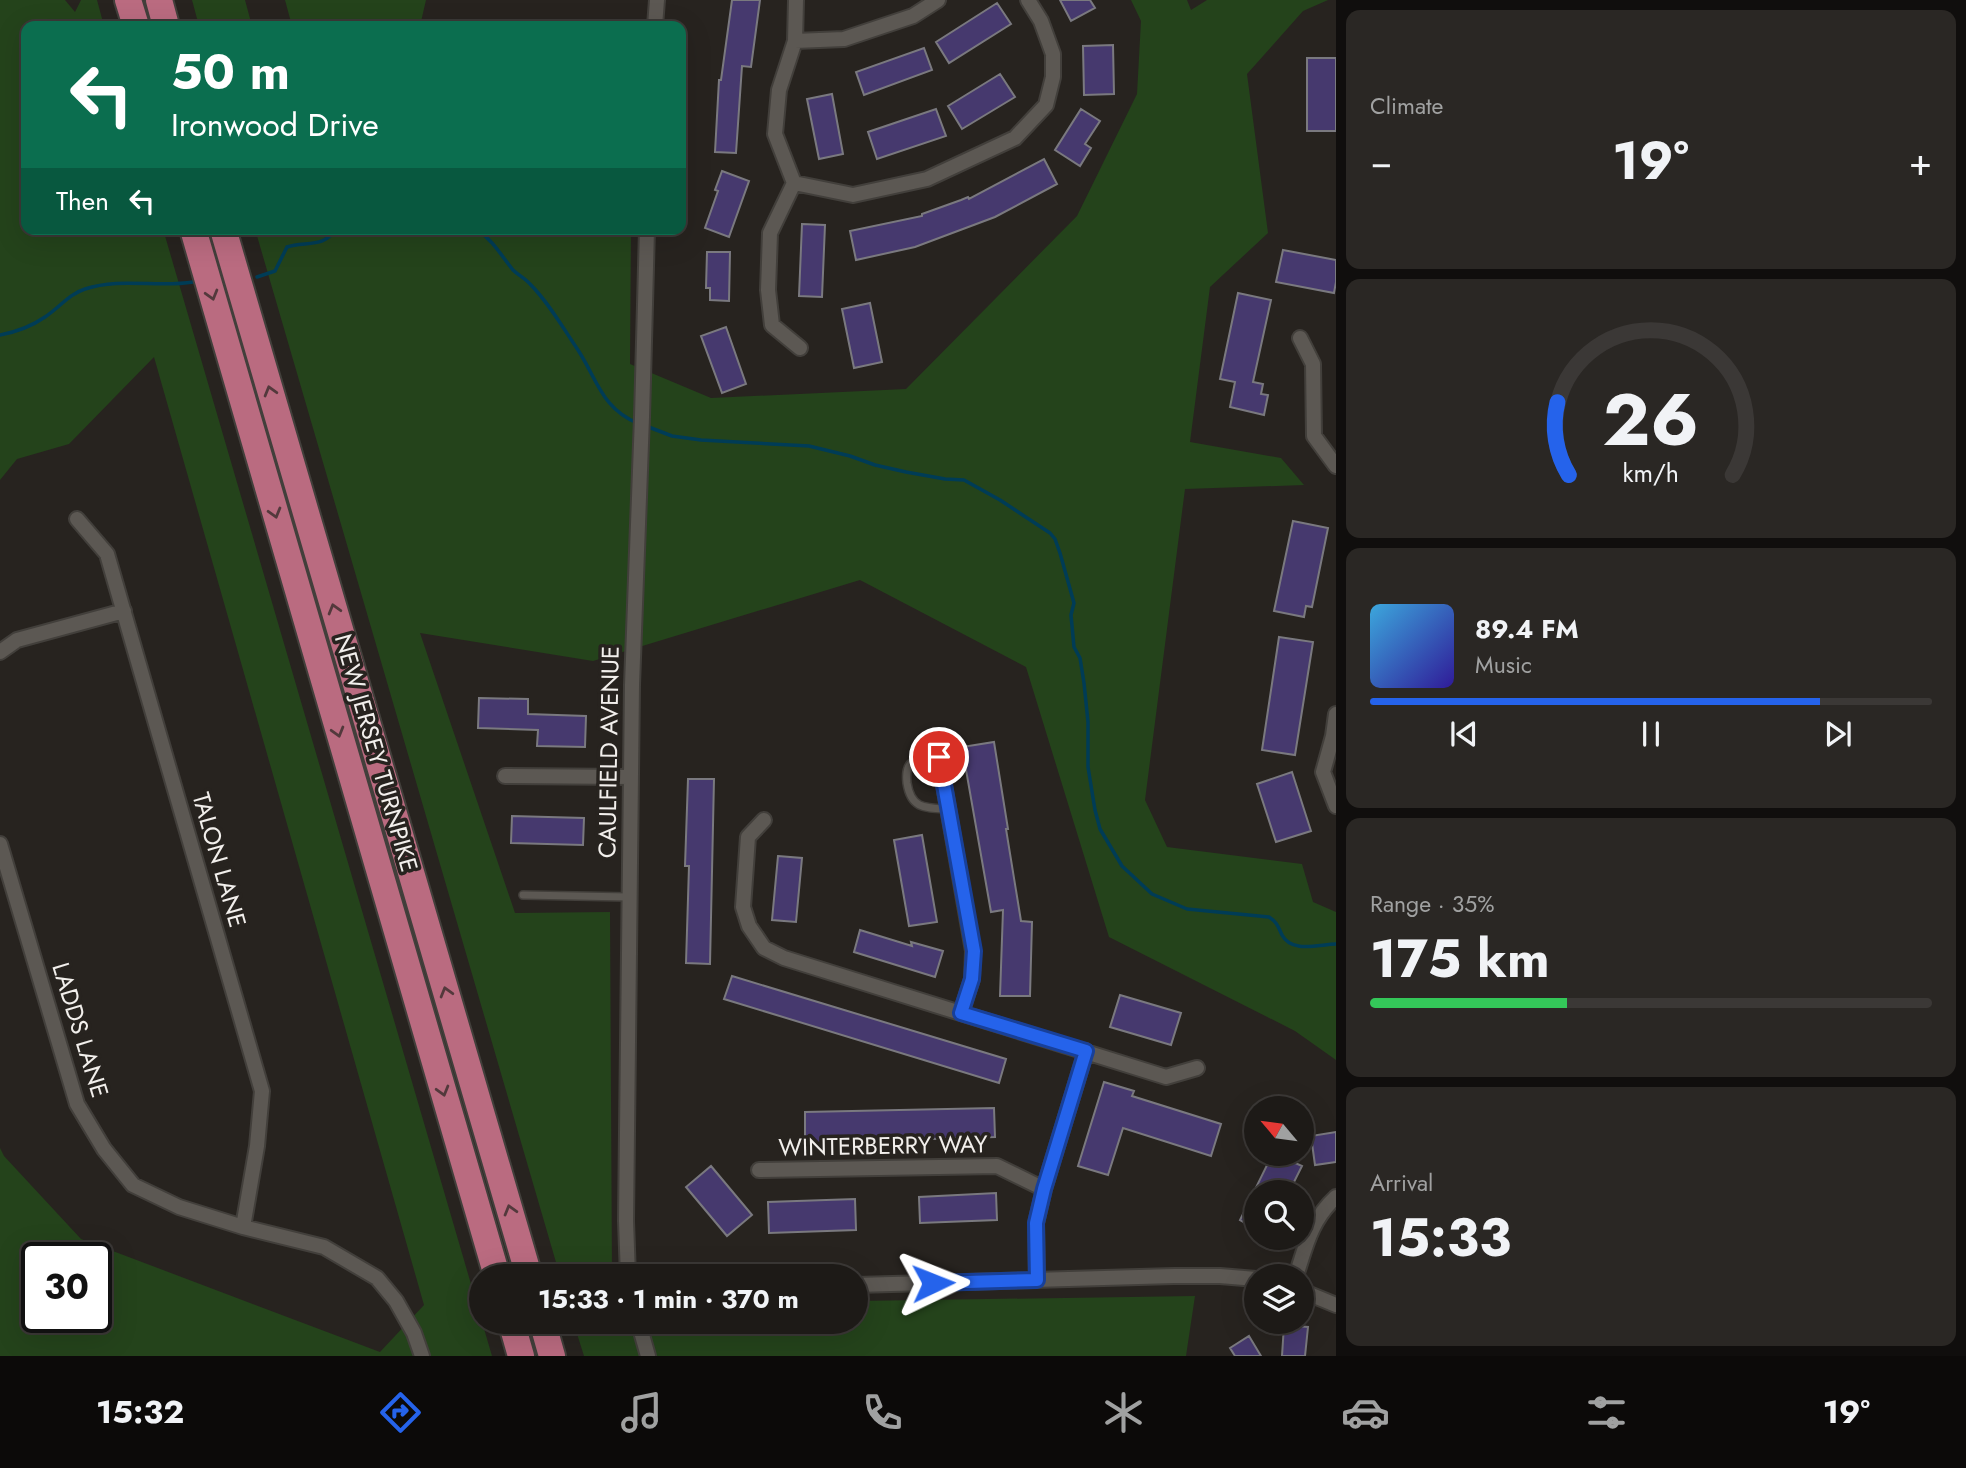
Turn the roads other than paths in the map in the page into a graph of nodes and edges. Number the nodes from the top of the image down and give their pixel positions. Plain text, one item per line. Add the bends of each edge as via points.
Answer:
1 (128, 0) edge
2 (159, 0) edge
3 (657, 0) edge
4 (796, 0) edge
5 (938, 0) edge
6 (1028, 0) edge
7 (134, 21) edge
8 (165, 21) edge
9 (655, 21) edge
10 (795, 41) junction
11 (794, 183) junction
12 (195, 235) edge
13 (225, 235) edge
14 (647, 235) edge
15 (1300, 338) dead end
16 (800, 348) dead end
17 (1336, 466) edge
18 (76, 519) dead end
19 (124, 611) junction
20 (0, 652) edge
21 (1336, 714) edge
22 (1335, 736) edge
23 (939, 757) joint
24 (505, 776) dead end
25 (630, 777) junction
26 (1336, 806) edge
27 (948, 808) junction
28 (764, 820) dead end
29 (0, 844) edge
30 (523, 895) dead end
31 (629, 897) junction
32 (961, 1013) junction
33 (1086, 1051) junction
34 (1197, 1068) dead end
35 (759, 1170) dead end
36 (1044, 1189) junction
37 (1336, 1197) edge
38 (243, 1227) junction
39 (494, 1264) edge
40 (525, 1264) edge
41 (628, 1264) edge
42 (1300, 1264) edge
43 (1244, 1278) edge
44 (1037, 1280) junction
45 (868, 1285) edge
46 (1314, 1296) edge
47 (1336, 1306) edge
48 (515, 1334) edge
49 (546, 1334) edge
50 (642, 1334) edge
51 (422, 1356) edge
52 (521, 1356) edge
53 (552, 1356) edge
54 (648, 1356) edge

1 - 7 highway
2 - 8 highway
3 - 9 street
4 - 10 street
5 - 10 street via 912,16 844,40
6 - 11 street via 1053,54 1053,77 1046,105 1015,138 927,179 853,195
10 - 11 street via 779,90 775,134
11 - 16 street via 770,233 768,290 772,325
12 -> 39 highway, NEW JERSEY TURNPIKE
40 -> 13 highway, NEW JERSEY TURNPIKE
14 - 25 street, CAULFIELD AVENUE
15 - 17 street via 1313,364 1314,436
18 - 19 street, TALON LANE via 107,554
19 - 20 street via 17,639
19 - 38 street, TALON LANE via 262,1091
21 - 22 street
22 - 26 street via 1323,772
23 - 27 street
23 - 27 lane via 917,759 907,767 909,794 922,807
24 - 25 street
25 - 31 street, CAULFIELD AVENUE
27 - 32 street via 974,951 972,979
28 - 32 street via 748,837 743,907 764,948
29 - 38 street, LADDS LANE via 77,1104 104,1149 133,1185 179,1207
30 - 31 lane
31 - 41 street, CAULFIELD AVENUE
32 - 33 street
33 - 34 street via 1166,1077
33 - 36 street
35 - 36 street, WINTERBERRY WAY via 997,1166
36 - 44 street via 1036,1223
37 - 42 street via 1310,1232
38 - 51 street, LADDS LANE via 324,1247 377,1278 396,1301
43 - 44 street
44 - 45 street
46 - 47 street
48 - 52 highway
49 - 53 highway
50 - 54 street

